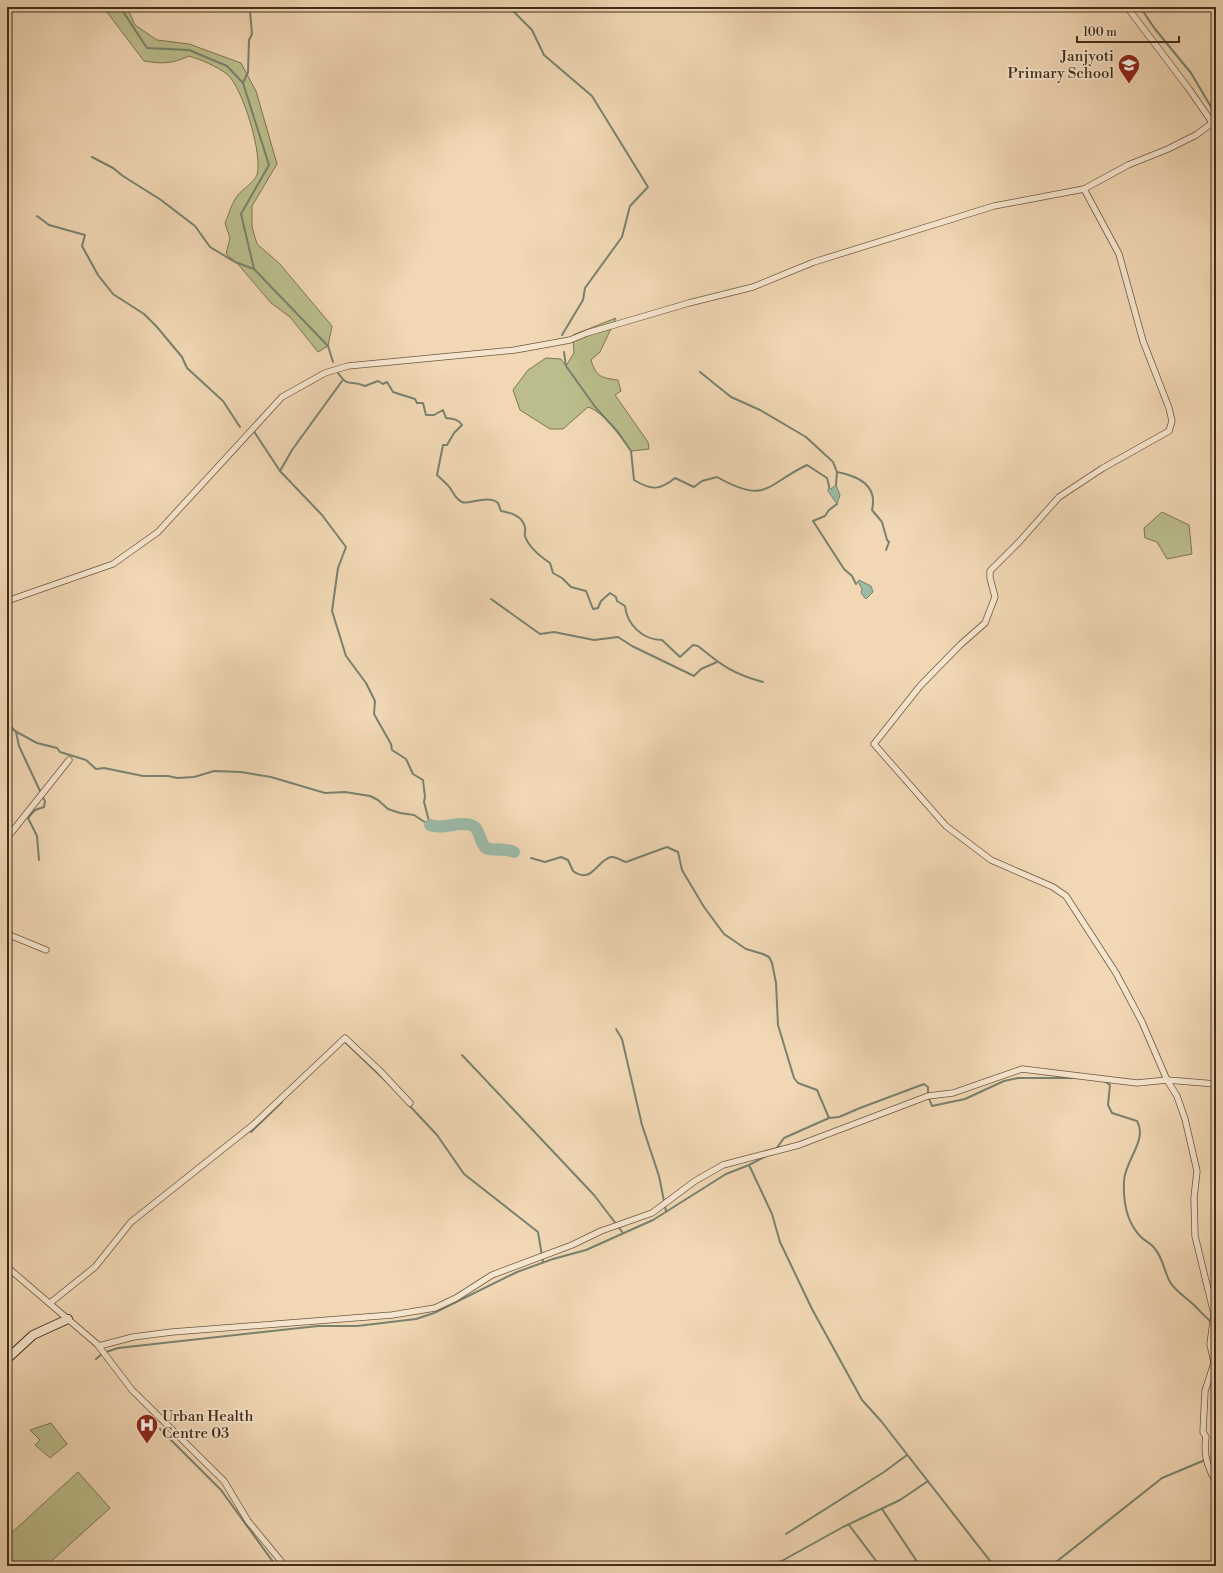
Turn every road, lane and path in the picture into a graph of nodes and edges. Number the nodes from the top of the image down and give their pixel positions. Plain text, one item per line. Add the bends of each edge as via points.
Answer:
1 (1127, 7) edge
2 (1215, 124) edge
3 (1084, 189) junction
4 (7, 601) edge
5 (69, 760) dead end
6 (7, 838) edge
7 (7, 934) edge
8 (46, 950) dead end
9 (1167, 1080) junction
10 (1216, 1084) edge
11 (410, 1103) dead end
12 (7, 1267) edge
13 (50, 1303) junction
14 (68, 1319) junction
15 (99, 1346) junction
16 (7, 1359) edge
17 (1216, 1483) edge
18 (278, 1559) junction
19 (279, 1566) edge
20 (285, 1566) edge

1 - 2 street
2 - 3 street via 1168,150 1128,165
3 - 4 street via 994,206 814,262 753,287 570,340 515,350 348,366 325,373 282,397 158,532 138,547 113,564
3 - 9 street via 1119,254 1143,341 1169,408 1172,421 1169,431 1103,468 1053,503 990,571 995,598 985,623 920,686 874,744 946,826 991,860 1053,886 1066,896 1116,973 1142,1022
5 - 6 street
7 - 8 street
9 - 10 street
9 - 15 street via 1137,1083 1022,1069 953,1093 928,1096 799,1145 723,1165 695,1181 652,1213 492,1275 435,1308 392,1314 172,1332
9 - 17 street via 1177,1096 1185,1119 1197,1171 1194,1198 1195,1236 1214,1314 1210,1344 1214,1364 1205,1391 1204,1450 1205,1460
11 - 13 street via 345,1038 253,1125 131,1222 95,1267
12 - 13 street
13 - 14 street
14 - 15 street
14 - 16 street via 33,1335
15 - 18 street via 132,1390 224,1481 248,1521
18 - 19 street
18 - 20 street

